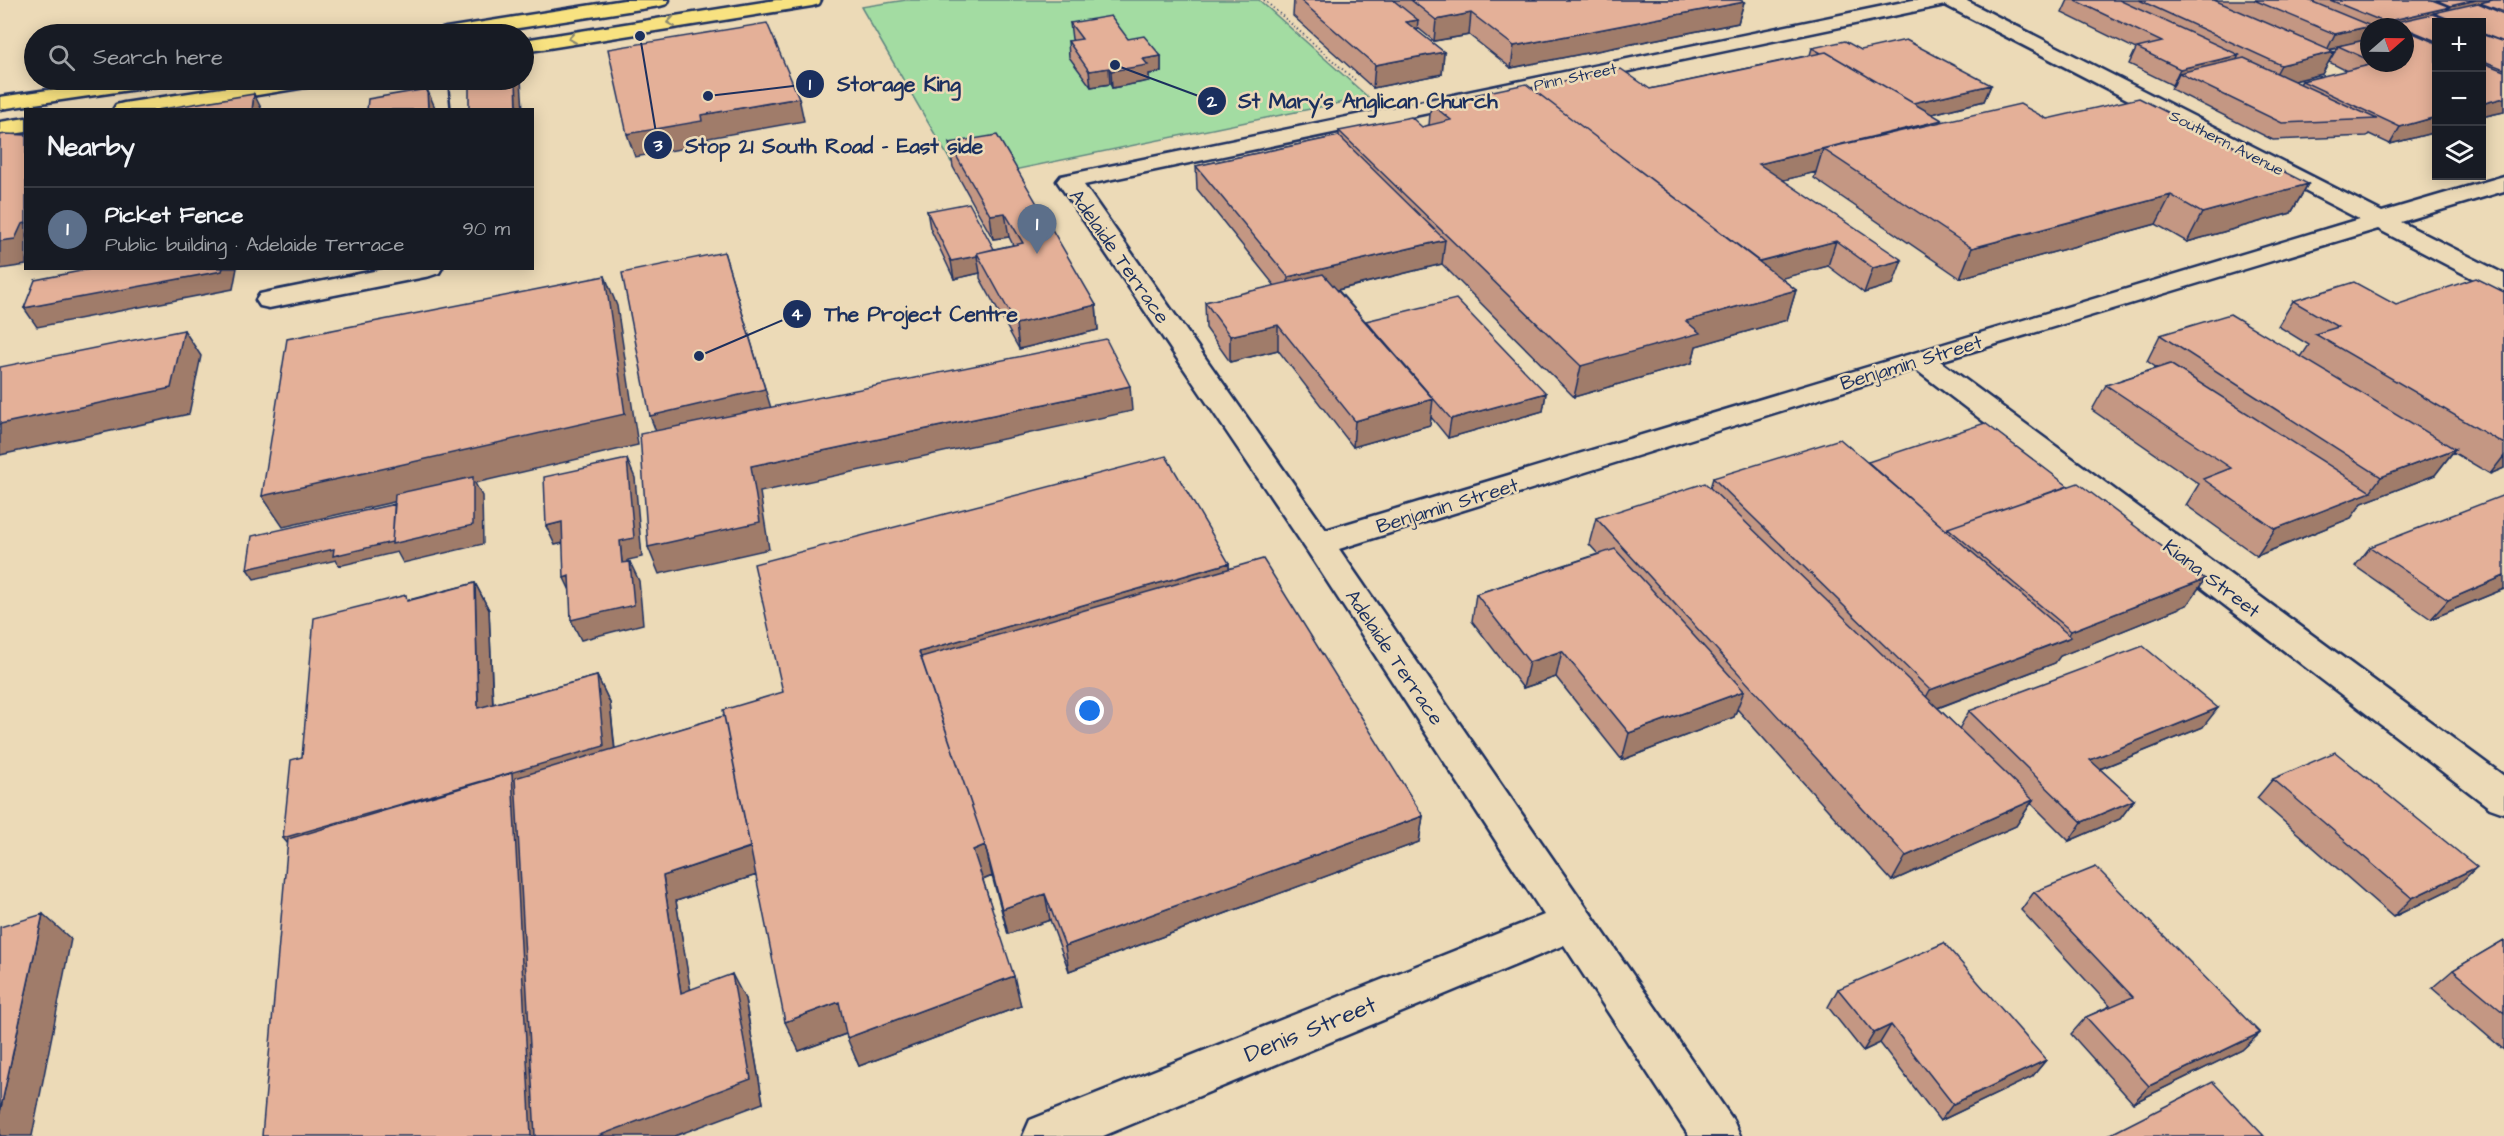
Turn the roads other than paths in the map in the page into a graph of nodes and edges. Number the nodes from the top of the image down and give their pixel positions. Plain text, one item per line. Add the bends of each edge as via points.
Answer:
1 (660, 0) edge
2 (812, 0) edge
3 (1941, 0) edge
4 (1950, 0) edge
5 (509, 24) edge
6 (534, 44) edge
7 (89, 90) edge
8 (249, 90) edge
9 (0, 103) edge
10 (137, 108) edge
11 (24, 125) edge
12 (0, 129) edge
13 (1069, 181) joint
14 (2504, 183) edge
15 (2380, 220) junction
16 (420, 270) edge
17 (2504, 284) edge
18 (269, 300) dead end
19 (1919, 359) junction
20 (1319, 544) junction
21 (2504, 797) edge
22 (1573, 922) junction
23 (1047, 1136) edge
24 (1716, 1136) edge

1 - 5 highway
2 -> 6 highway
3 - 13 street, Pinn Street
4 - 15 street, Southern Avenue
7 - 9 highway
8 - 10 highway
11 - 12 highway
13 - 20 street, Adelaide Terrace
14 - 15 street, Benjamin Street
15 - 17 street, Southern Avenue
15 - 19 street, Benjamin Street
16 - 18 street
19 - 20 street, Benjamin Street
19 - 21 street, Kiana Street
20 - 22 street, Adelaide Terrace
22 - 23 street, Denis Street
22 - 24 street, Adelaide Terrace

